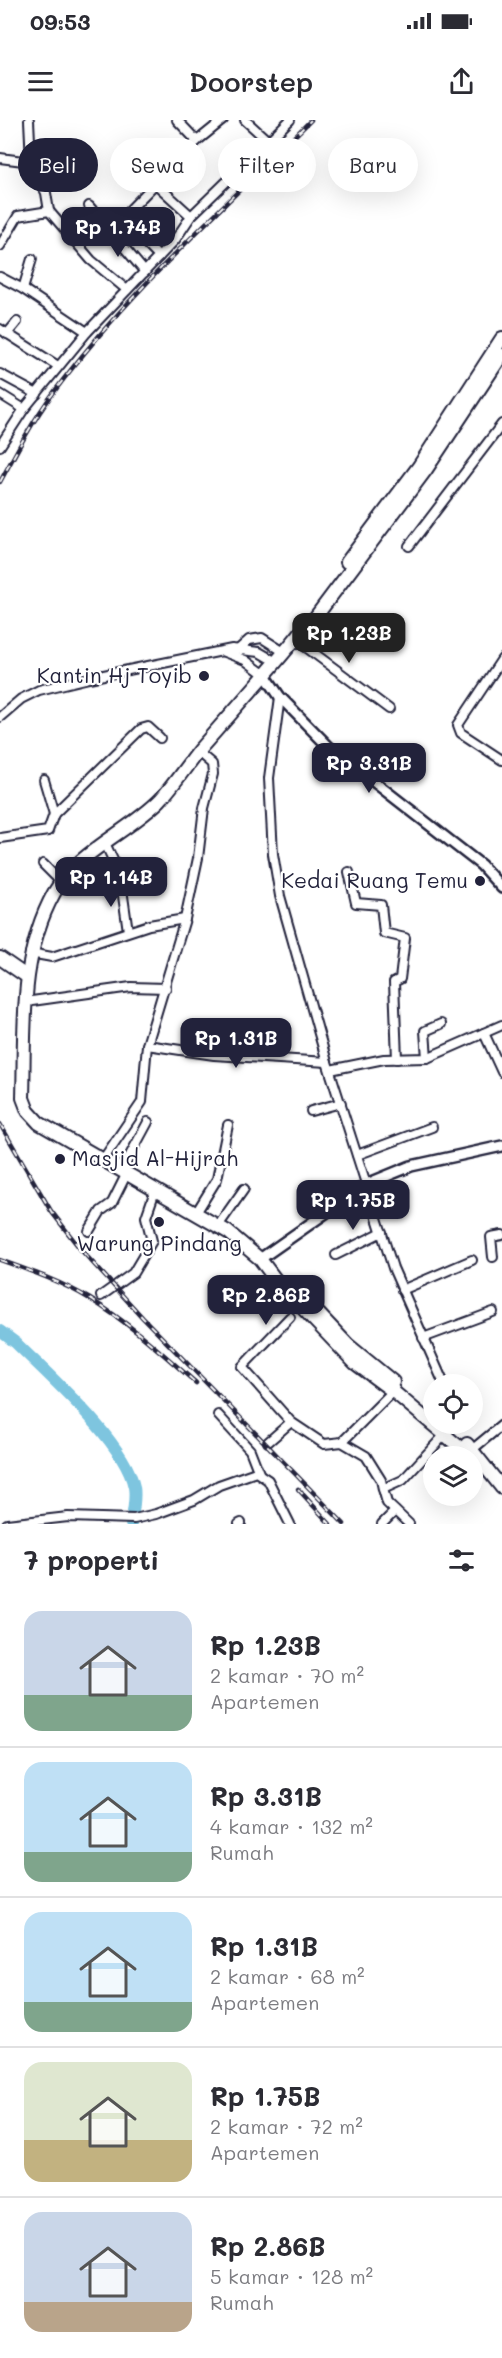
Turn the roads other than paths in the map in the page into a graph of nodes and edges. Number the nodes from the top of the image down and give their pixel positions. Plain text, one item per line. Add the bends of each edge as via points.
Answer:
1 (29, 120) edge
2 (179, 120) edge
3 (223, 120) edge
4 (245, 120) edge
5 (290, 120) edge
6 (30, 138) edge
7 (194, 138) edge
8 (201, 138) edge
9 (265, 138) edge
10 (271, 138) edge
11 (0, 158) edge
12 (18, 160) edge
13 (218, 190) edge
14 (46, 192) edge
15 (148, 192) edge
16 (165, 192) edge
17 (89, 206) dead end
18 (49, 211) junction
19 (191, 216) junction
20 (122, 219) junction
21 (111, 229) junction
22 (0, 246) edge
23 (159, 257) junction
24 (32, 259) dead end
25 (145, 272) junction
26 (0, 277) edge
27 (23, 289) junction
28 (127, 290) junction
29 (17, 322) dead end
30 (4, 331) edge
31 (87, 332) junction
32 (502, 338) edge
33 (502, 355) edge
34 (58, 366) junction
35 (0, 374) edge
36 (0, 394) edge
37 (37, 394) junction
38 (24, 409) junction
39 (502, 424) edge
40 (0, 446) edge
41 (409, 546) dead end
42 (386, 637) dead end
43 (298, 638) junction
44 (239, 648) junction
45 (224, 652) junction
46 (280, 657) junction
47 (502, 659) edge
48 (266, 675) junction
49 (280, 697) junction
50 (388, 709) dead end
51 (0, 717) edge
52 (160, 738) dead end
53 (198, 752) junction
54 (502, 760) edge
55 (44, 780) dead end
56 (54, 814) junction
57 (0, 838) edge
58 (105, 843) junction
59 (43, 864) dead end
60 (349, 872) dead end
61 (61, 882) junction
62 (502, 888) edge
63 (185, 919) junction
64 (128, 932) junction
65 (30, 953) junction
66 (0, 958) edge
67 (26, 976) junction
68 (166, 988) junction
69 (25, 1002) junction
70 (441, 1024) dead end
71 (502, 1025) edge
72 (484, 1033) junction
73 (147, 1045) junction
74 (427, 1058) junction
75 (397, 1059) junction
76 (329, 1066) junction
77 (502, 1072) edge
78 (341, 1103) junction
79 (311, 1111) dead end
80 (148, 1122) dead end
81 (228, 1125) dead end
82 (432, 1127) dead end
83 (502, 1146) edge
84 (357, 1155) junction
85 (102, 1161) junction
86 (123, 1173) junction
87 (367, 1184) junction
88 (244, 1189) dead end
89 (155, 1191) junction
90 (196, 1214) junction
91 (218, 1226) junction
92 (89, 1231) dead end
93 (382, 1232) junction
94 (502, 1235) edge
95 (336, 1255) dead end
96 (493, 1257) dead end
97 (472, 1260) dead end
98 (263, 1263) junction
99 (402, 1290) junction
100 (100, 1296) dead end
101 (493, 1312) dead end
102 (290, 1317) dead end
103 (423, 1338) junction
104 (439, 1374) edge
105 (395, 1389) junction
106 (423, 1411) edge
107 (218, 1415) dead end
108 (291, 1422) junction
109 (502, 1425) edge
110 (434, 1434) edge
111 (449, 1434) edge
112 (268, 1442) dead end
113 (342, 1442) junction
114 (462, 1446) edge
115 (480, 1446) edge
116 (483, 1468) edge
117 (483, 1472) edge
118 (259, 1473) junction
119 (502, 1488) edge
120 (383, 1489) junction
121 (502, 1498) edge
122 (395, 1511) junction
123 (134, 1520) edge
124 (69, 1521) edge
125 (7, 1524) edge
126 (290, 1524) edge
127 (382, 1524) edge
128 (409, 1524) edge

1 - 6 street
2 - 7 street
3 - 8 street
4 - 9 street
5 - 10 street
11 - 12 street
13 - 19 street
14 - 18 street
15 - 20 street
16 - 19 street
17 - 21 street
18 - 22 street via 18,216
18 - 28 street via 91,260
19 - 23 street
20 - 21 street
20 - 23 street
21 - 25 street
23 - 25 street
24 - 27 street
25 - 28 street
26 - 27 street
27 - 31 street
28 - 31 street
29 - 30 street
30 - 34 street
31 - 34 street
32 - 43 main road via 418,466 302,623
33 - 43 main road via 425,471
34 - 37 street
35 - 37 street
36 - 38 street
37 - 38 street
38 - 40 street
39 - 41 street
42 - 43 street
43 - 46 main road
43 - 50 street
44 - 45 street
44 - 46 street
44 - 46 street via 249,640 262,638
45 - 48 street via 245,660
45 - 51 street via 39,690
46 - 48 main road
47 - 54 street via 458,725 461,733
48 - 49 street
48 - 53 main road
49 - 62 street via 328,746 473,858
49 - 76 street via 269,778 273,854 280,896
52 - 56 street via 145,726
53 - 58 main road via 162,798
53 - 63 street via 212,764 213,774
55 - 56 street
56 - 57 street via 48,831
58 - 61 main road
58 - 64 street via 120,875
59 - 61 street
60 - 75 street via 355,902 381,905 384,933 405,938 400,979 393,982
61 - 65 main road
63 - 64 street
63 - 68 street
64 - 65 street via 52,957
65 - 67 main road
66 - 67 main road
67 - 69 main road
68 - 69 street via 131,987
68 - 73 street
69 - 85 main road via 25,1105 39,1123
70 - 74 street via 425,1031
71 - 72 street
72 - 74 street
72 - 77 street
73 - 76 street
73 - 85 street via 142,1102
74 - 75 street
75 - 76 street
76 - 78 street
78 - 79 street
78 - 84 street
80 - 86 street
81 - 90 street via 217,1179
82 - 84 street
83 - 87 street via 411,1166
84 - 87 street
85 - 86 main road
86 - 89 main road
86 - 92 street via 112,1203 101,1211
87 - 93 street
87 - 98 street
88 - 91 street
89 - 90 main road
89 - 100 street via 146,1217 152,1241 133,1273
90 - 91 main road
91 - 98 main road
93 - 95 street
93 - 99 street
94 - 96 street via 491,1237
97 - 99 street
98 - 105 main road via 341,1350
99 - 103 street
101 - 103 street
102 - 108 street via 242,1367
103 - 104 street
105 - 106 main road
105 - 113 street
107 - 118 street via 250,1450
108 - 112 street
108 - 113 street via 324,1444
109 - 115 street
110 - 120 street via 403,1480
111 - 114 main road
113 - 120 street via 366,1456
116 - 119 main road
117 - 121 main road
118 - 123 street via 219,1485 176,1508
118 - 126 street via 268,1480
120 - 122 street via 387,1503
122 - 127 street
122 - 128 street
123 - 124 street
124 - 125 street

